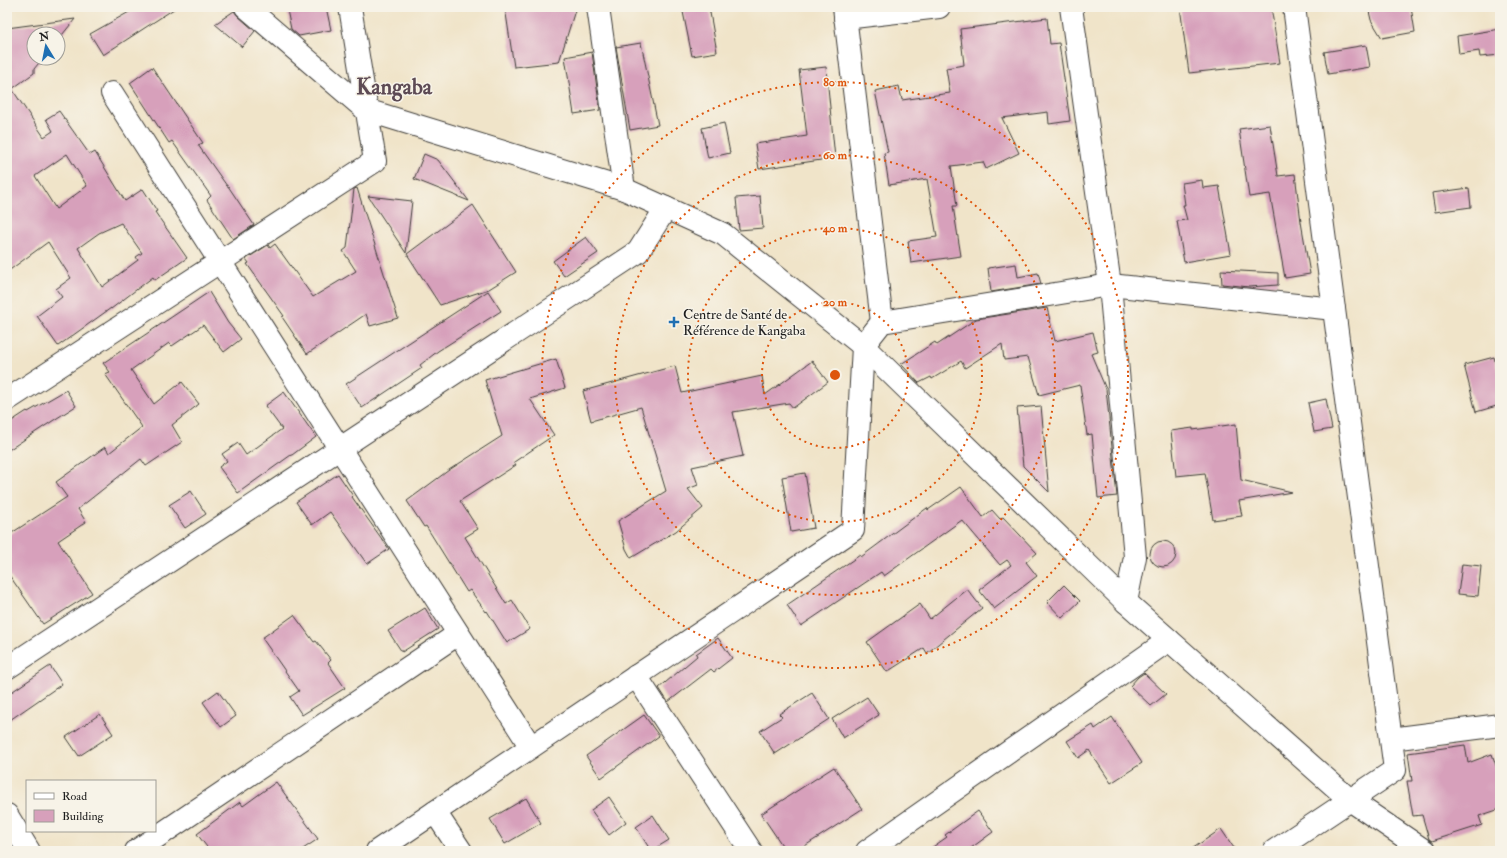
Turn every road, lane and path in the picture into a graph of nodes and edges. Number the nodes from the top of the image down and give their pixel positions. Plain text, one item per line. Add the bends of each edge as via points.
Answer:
1 (246, 7) edge
2 (350, 7) edge
3 (598, 7) edge
4 (939, 7) edge
5 (1071, 7) edge
6 (1294, 7) edge
7 (845, 13) edge
8 (112, 93) dead end
9 (366, 110) junction
10 (624, 189) junction
11 (666, 208) junction
12 (220, 262) junction
13 (1110, 285) junction
14 (1334, 309) junction
15 (882, 322) junction
16 (863, 346) junction
17 (7, 400) edge
18 (340, 449) junction
19 (1126, 602) junction
20 (458, 634) junction
21 (1169, 640) junction
22 (7, 668) edge
23 (636, 676) junction
24 (1500, 725) edge
25 (1391, 739) junction
26 (531, 747) junction
27 (1350, 800) junction
28 (435, 812) junction
29 (7, 816) edge
30 (29, 851) edge
31 (136, 851) edge
32 (377, 851) edge
33 (461, 851) edge
34 (751, 851) edge
35 (867, 851) edge
36 (1274, 851) edge
37 (1424, 851) edge

1 - 9 street
2 - 9 street
3 - 10 street
4 - 7 street
5 - 13 street
6 - 14 street
7 - 15 street
8 - 12 street
9 - 10 street
9 - 12 street via 375,161
10 - 11 street
11 - 16 street via 723,234
11 - 18 street via 638,252
12 - 17 street
12 - 18 street
13 - 14 street
13 - 15 street
13 - 19 street via 1135,557
14 - 25 street
15 - 16 street
16 - 19 street
16 - 23 street via 853,530
18 - 20 street
18 - 22 street
19 - 21 street
20 - 26 street
20 - 31 street
21 - 27 street
21 - 35 street
23 - 26 street
23 - 34 street
24 - 25 street
25 - 27 street via 1395,770
26 - 28 street
27 - 36 street
27 - 37 street
28 - 32 street
28 - 33 street
29 - 30 street

